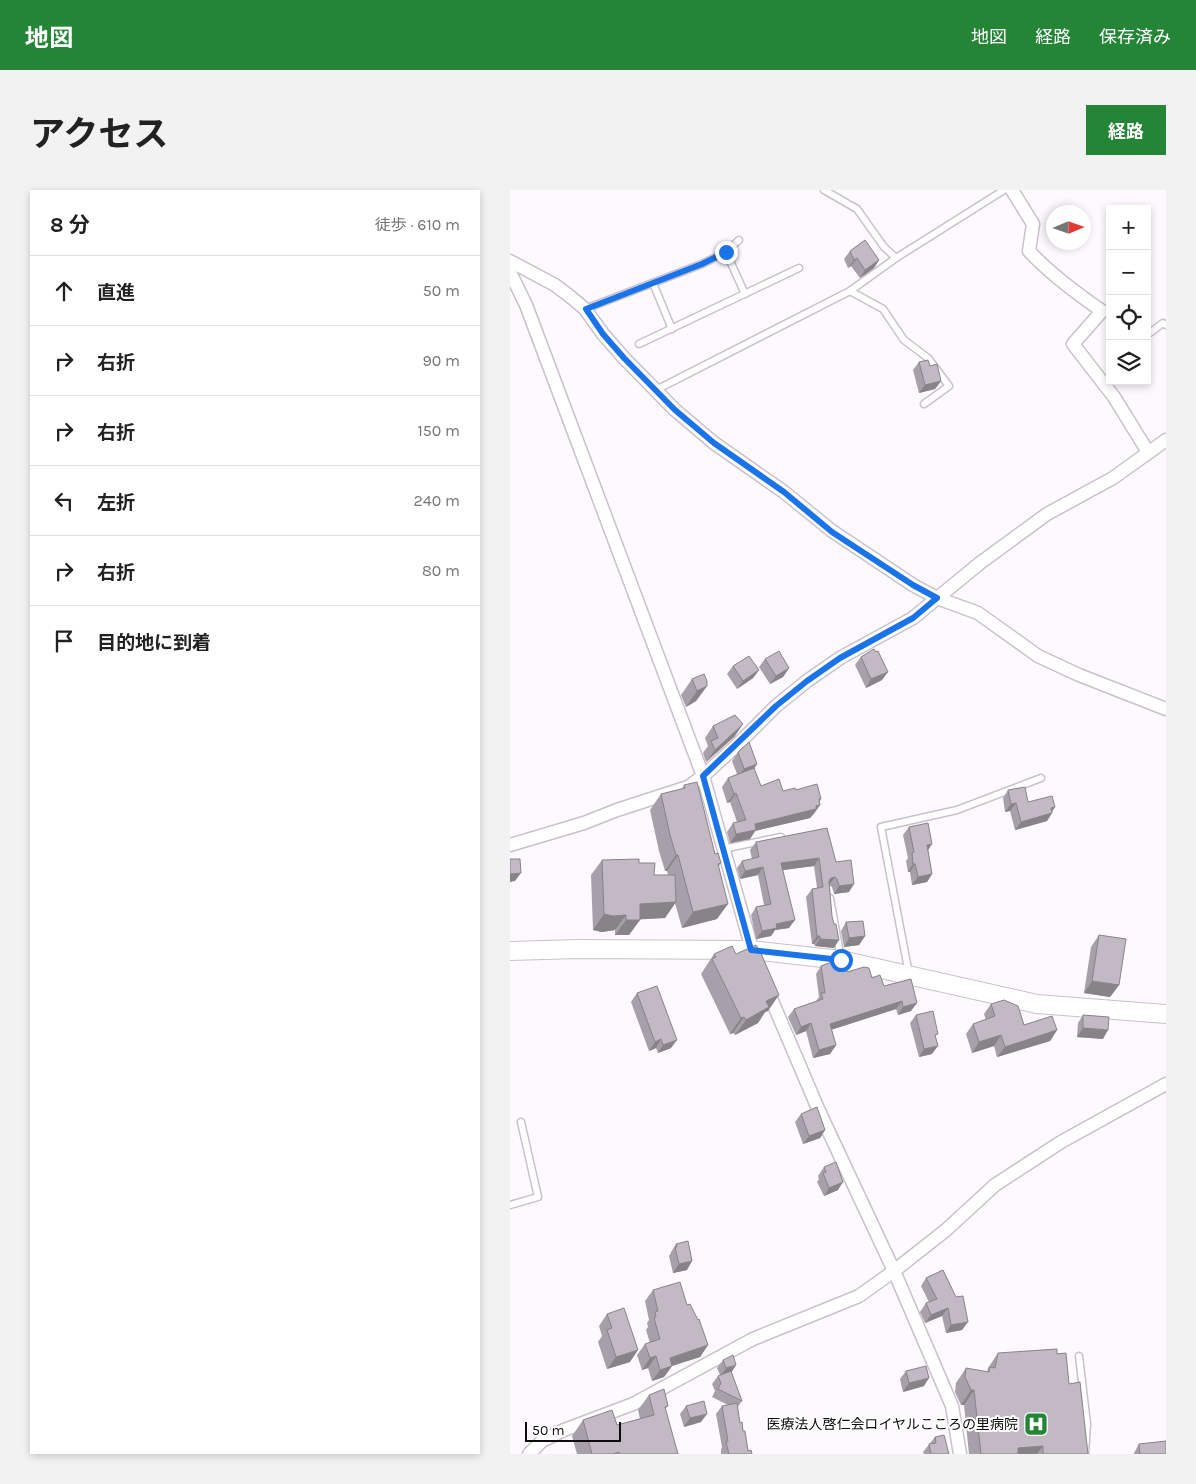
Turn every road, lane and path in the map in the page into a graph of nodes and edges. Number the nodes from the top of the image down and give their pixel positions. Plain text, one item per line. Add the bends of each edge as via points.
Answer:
1 (824, 190) edge
2 (1004, 190) edge
3 (1012, 190) edge
4 (739, 240) dead end
5 (726, 252) junction
6 (896, 258) junction
7 (510, 261) edge
8 (799, 268) dead end
9 (510, 272) edge
10 (653, 283) junction
11 (850, 291) junction
12 (745, 294) junction
13 (586, 309) junction
14 (1106, 314) edge
15 (1166, 325) edge
16 (672, 329) junction
17 (1151, 332) edge
18 (639, 344) dead end
19 (656, 390) junction
20 (924, 404) dead end
21 (1166, 440) edge
22 (1148, 452) junction
23 (937, 598) junction
24 (1166, 709) edge
25 (703, 776) junction
26 (1041, 778) dead end
27 (786, 836) edge
28 (510, 845) edge
29 (723, 849) junction
30 (828, 890) edge
31 (751, 950) junction
32 (510, 951) edge
33 (841, 960) junction
34 (909, 975) junction
35 (1166, 1014) edge
36 (1166, 1084) edge
37 (521, 1122) dead end
38 (510, 1205) edge
39 (894, 1271) junction
40 (1079, 1356) dead end
41 (529, 1454) edge
42 (960, 1454) edge
43 (1085, 1454) edge

1 - 6 lane via 857,209 884,247
2 - 6 lane
3 - 14 street via 1033,224 1029,251
4 - 5 lane
5 - 10 lane
5 - 12 lane
6 - 11 lane
7 - 13 street via 555,285
8 - 12 lane
9 - 25 street via 526,306
10 - 13 lane
10 - 16 lane
11 - 19 lane
11 - 20 lane via 883,309 904,340 928,358 949,386
12 - 16 lane
13 - 19 street via 619,352
14 - 22 street via 1073,344 1114,397
15 - 17 lane via 1163,323
16 - 18 lane
19 - 23 street via 714,443 784,492 832,532
21 - 22 street
22 - 23 street via 1113,478 1047,514
23 - 24 street via 978,613 1038,656
23 - 25 street via 913,618 840,658 807,681
25 - 28 street via 688,787
25 - 29 street
26 - 34 lane via 957,810 881,827
27 - 29 lane
29 - 31 street
30 - 33 lane
31 - 32 street
31 - 33 street
31 - 39 street via 819,1111
33 - 34 street
34 - 35 street via 1037,1004
36 - 39 street via 1061,1142 994,1185 946,1230
37 - 38 lane via 538,1196
39 - 41 street via 859,1296 753,1339 633,1404 542,1441
39 - 42 street via 952,1406
40 - 43 lane via 1086,1424

